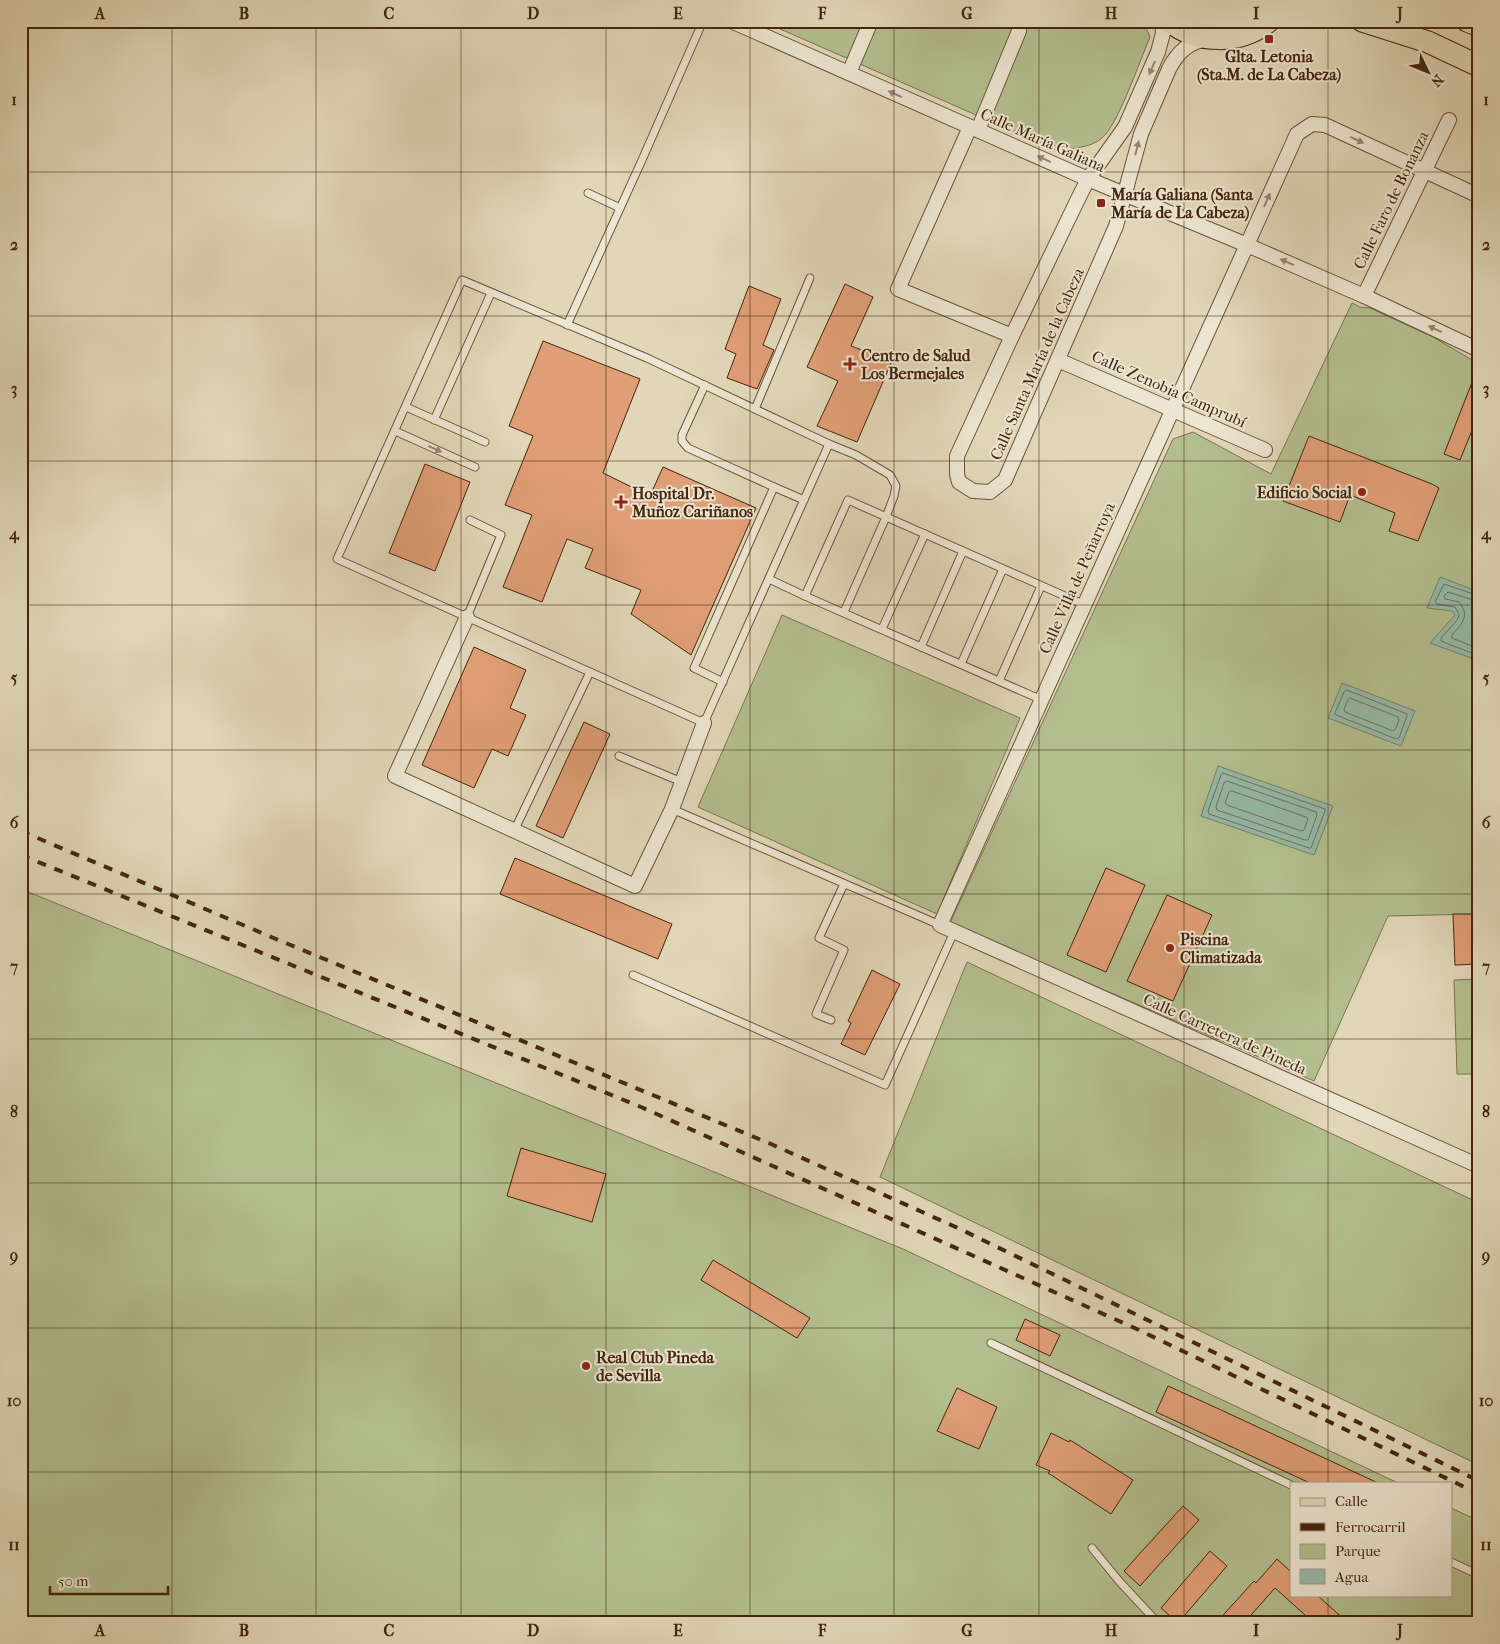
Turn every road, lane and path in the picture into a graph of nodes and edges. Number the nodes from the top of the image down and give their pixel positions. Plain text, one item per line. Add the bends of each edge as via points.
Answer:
1 (703, 21) edge
2 (731, 21) edge
3 (871, 21) edge
4 (1018, 21) edge
5 (1162, 21) edge
6 (1170, 21) edge
7 (1268, 21) edge
8 (1362, 21) edge
9 (1467, 21) edge
10 (1479, 26) edge
11 (1213, 39) junction
12 (1479, 66) edge
13 (849, 73) junction
14 (1449, 120) dead end
15 (974, 128) junction
16 (1425, 171) junction
17 (1088, 179) junction
18 (588, 193) dead end
19 (1126, 195) junction
20 (1479, 196) edge
21 (620, 208) junction
22 (1247, 245) junction
23 (810, 278) dead end
24 (491, 293) junction
25 (1364, 296) junction
26 (567, 325) junction
27 (1012, 336) junction
28 (1479, 350) edge
29 (1058, 360) junction
30 (705, 385) junction
31 (406, 407) junction
32 (755, 409) junction
33 (1172, 410) junction
34 (434, 420) junction
35 (395, 432) junction
36 (485, 442) dead end
37 (829, 444) junction
38 (1265, 450) dead end
39 (475, 467) dead end
40 (774, 487) junction
41 (804, 500) junction
42 (886, 517) junction
43 (470, 520) dead end
44 (924, 534) junction
45 (963, 551) junction
46 (1003, 568) junction
47 (769, 579) junction
48 (1041, 586) junction
49 (805, 596) junction
50 (1084, 605) junction
51 (844, 612) junction
52 (467, 617) junction
53 (882, 630) junction
54 (921, 647) junction
55 (960, 664) junction
56 (590, 672) junction
57 (999, 681) junction
58 (723, 682) junction
59 (1042, 700) junction
60 (704, 723) junction
61 (619, 756) dead end
62 (682, 782) junction
63 (672, 809) junction
64 (514, 831) junction
65 (844, 884) junction
66 (940, 925) junction
67 (956, 933) junction
68 (633, 975) dead end
69 (831, 1020) dead end
70 (1479, 1166) edge
71 (991, 1343) dead end
72 (1290, 1485) edge
73 (1092, 1548) dead end
74 (1452, 1562) edge
75 (1479, 1575) edge
76 (1158, 1623) edge

1 - 21 lane
2 - 13 street, Calle María Galiana
3 - 13 street
4 - 15 street via 1019,31
5 -> 17 street, Calle Santa María de la Cabeza via 1163,33 1158,52 1125,127
6 - 11 main road via 1187,32
7 - 11 main road via 1241,36
8 - 12 main road via 1428,42
9 - 10 main road
19 -> 11 street, Calle Santa María de la Cabeza via 1140,134 1172,63 1193,43
15 -> 13 street, Calle María Galiana
14 - 16 street, Calle Faro de Bonanza
17 -> 15 street, Calle María Galiana
15 - 27 street via 898,289
16 - 20 street
22 -> 16 street, Calle Villa de Peñarroya via 1296,134 1312,124 1325,125
16 - 25 street, Calle Faro de Bonanza
17 - 19 street, Calle María Galiana
17 - 27 street, Calle Santa María de la Cabeza
18 - 21 lane
19 - 22 street, Calle María Galiana
19 - 29 street, Calle Santa María de la Cabeza via 1116,226
21 - 26 lane
25 -> 22 street, Calle María Galiana
22 - 33 street, Calle Villa de Peñarroya
23 - 32 lane
24 - 26 lane
24 - 31 lane via 462,280
24 - 34 lane
28 -> 25 street, Calle María Galiana
26 - 30 lane
27 - 29 street, Calle Santa María de la Cabeza via 957,456 959,482 973,491 990,492 1005,480
29 - 33 street, Calle Zenobia Camprubí
30 - 32 lane
30 - 40 lane via 682,441 688,448
31 - 34 lane
31 - 35 lane
32 - 37 lane
33 - 38 street, Calle Zenobia Camprubí
33 - 50 street, Calle Villa de Peñarroya
34 - 36 lane
35 -> 39 lane
35 - 52 lane via 337,559
37 - 41 lane
37 - 42 lane via 890,475 896,486
40 - 41 lane
40 - 58 lane via 694,668
41 - 47 lane
42 - 44 lane
42 - 49 lane via 848,500
42 - 51 lane
43 - 52 lane via 501,535
44 - 45 lane
44 - 53 lane
45 - 46 lane
45 - 54 lane
46 - 48 lane
46 - 55 lane
47 - 49 lane
47 - 58 lane
48 - 50 lane
48 - 57 lane
49 - 51 lane
50 - 59 street, Calle Villa de Peñarroya
51 - 53 lane
52 - 56 lane
52 - 64 street via 395,776
53 - 54 lane
54 - 55 lane
55 - 57 lane
56 - 60 lane
56 - 64 lane
57 - 59 lane
58 - 60 lane
59 - 66 street, Calle Villa de Peñarroya
60 - 62 street
61 - 62 lane
62 - 63 street
63 - 64 street via 635,886
63 - 65 lane
65 - 66 lane
65 - 69 lane via 819,938 844,950 816,1014
66 - 67 street, Calle Carretera de Pineda
67 - 68 lane via 886,1085
67 - 70 street, Calle Carretera de Pineda
71 - 72 lane
73 - 76 lane
74 - 75 lane

